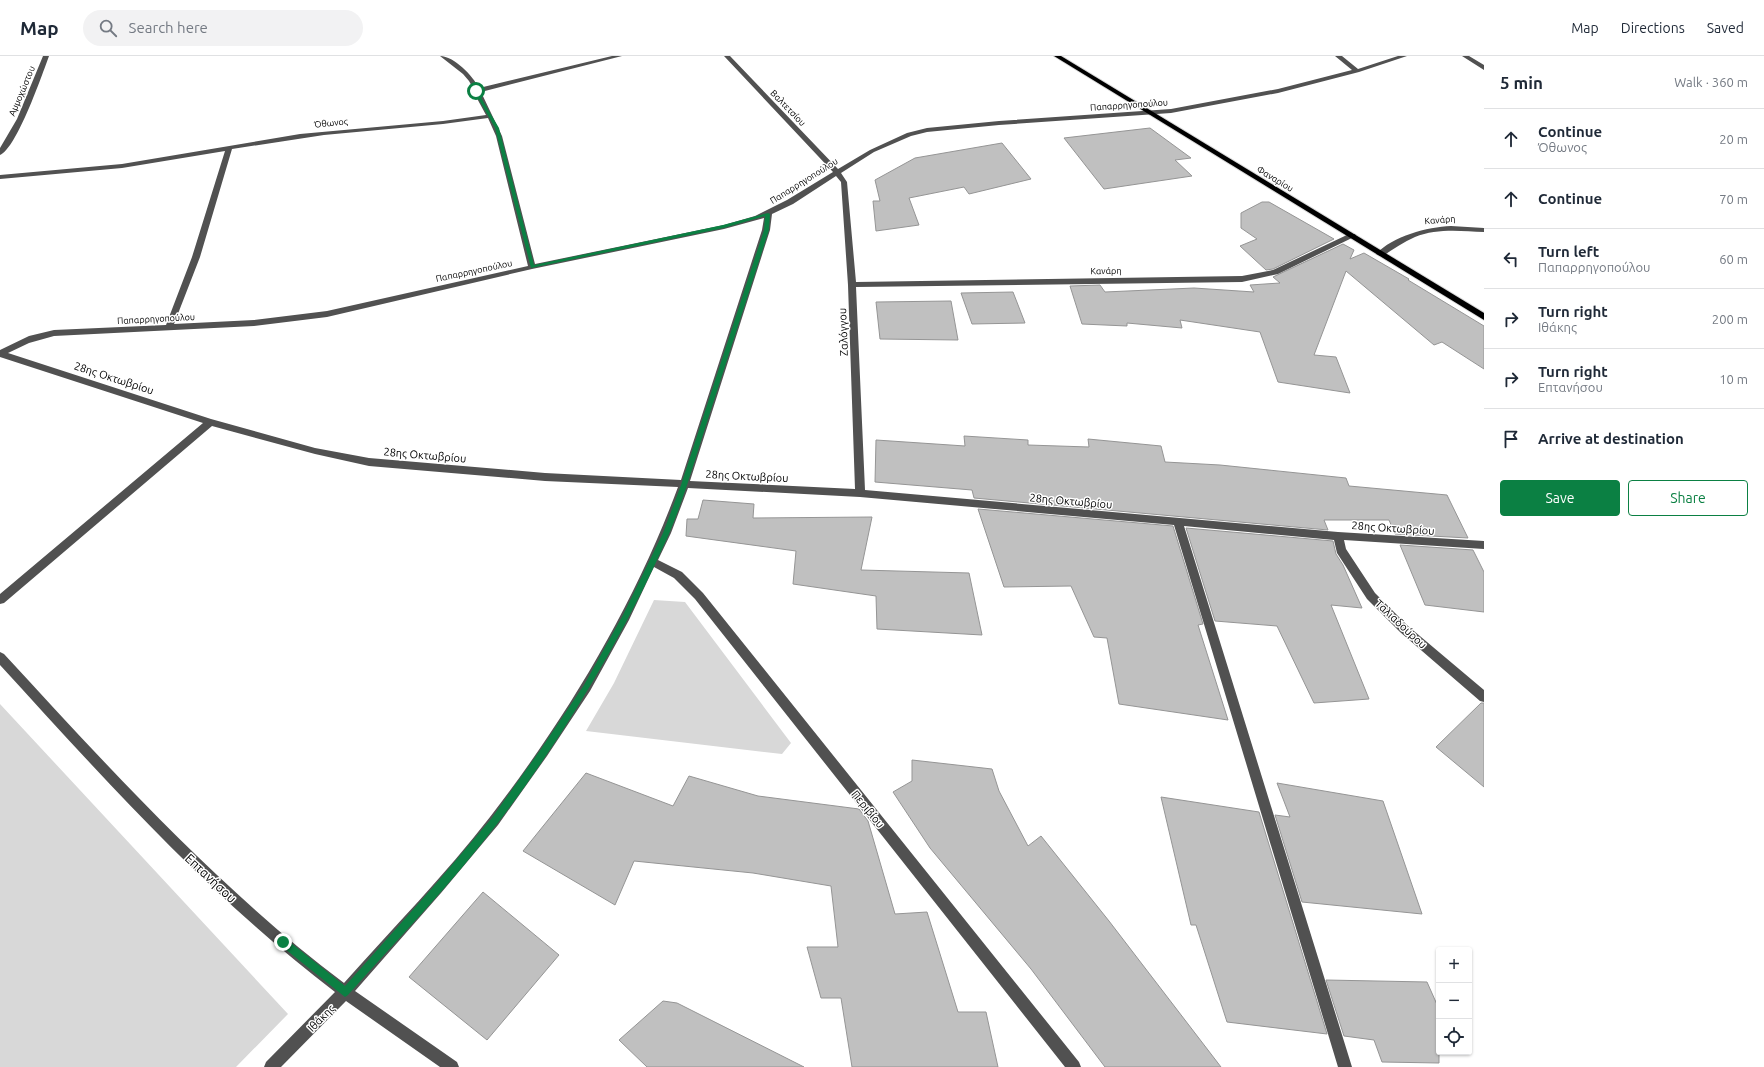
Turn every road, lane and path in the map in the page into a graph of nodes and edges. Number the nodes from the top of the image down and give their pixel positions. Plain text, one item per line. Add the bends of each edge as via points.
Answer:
1 (46, 56) edge
2 (443, 56) edge
3 (619, 56) edge
4 (727, 56) edge
5 (1056, 56) edge
6 (1338, 56) edge
7 (1404, 56) edge
8 (1465, 56) edge
9 (1484, 68) edge
10 (1357, 71) junction
11 (476, 91) junction
12 (1150, 113) junction
13 (490, 116) junction
14 (229, 148) junction
15 (0, 153) edge
16 (837, 172) junction
17 (0, 177) edge
18 (768, 214) junction
19 (1484, 230) edge
20 (1352, 236) junction
21 (1380, 254) junction
22 (532, 267) junction
23 (852, 285) junction
24 (1484, 317) edge
25 (169, 328) junction
26 (0, 354) edge
27 (210, 422) junction
28 (684, 485) junction
29 (860, 493) junction
30 (1178, 522) junction
31 (1338, 536) junction
32 (1484, 546) edge
33 (653, 562) junction
34 (0, 600) edge
35 (0, 657) edge
36 (1484, 697) edge
37 (345, 992) junction
38 (272, 1067) edge
39 (452, 1067) edge
40 (1074, 1067) edge
41 (1345, 1067) edge

1 - 15 street, Αμμοχώστου via 27,104
2 - 11 street via 472,80
3 - 11 street via 581,62
4 - 16 street, Βαλτετσίου
5 - 12 main road, Φαναρίου
6 - 10 street
7 - 10 street, Παπαρρηγοπούλου
8 - 9 street
10 - 12 street, Παπαρρηγοπούλου via 1233,100
11 - 13 street
12 - 16 street, Παπαρρηγοπούλου via 1051,119 918,132 885,144
12 - 20 main road, Φαναρίου
13 - 14 street, Όθωνος via 317,133
13 - 22 street via 499,136
14 - 17 street, Όθωνος via 138,164
14 - 25 street via 194,263
16 - 18 street, Παπαρρηγοπούλου
16 - 23 street, Ζαλόγγου via 845,186
18 - 22 street, Παπαρρηγοπούλου via 724,227
18 - 28 street, Ιθάκης via 766,230
19 - 21 street, Κανάρη via 1446,228 1418,233
20 - 21 main road, Φαναρίου
20 - 23 street, Κανάρη via 1275,272 1242,279
21 - 24 main road, Φαναρίου
22 - 25 street, Παπαρρηγοπούλου via 327,314 254,323
23 - 29 street, Ζαλόγγου
25 - 26 street, Παπαρρηγοπούλου via 34,336
26 - 27 street, 28ης Οκτωβρίου
27 - 28 street, 28ης Οκτωβρίου via 315,451 369,462 545,477
27 - 34 street
28 - 29 street, 28ης Οκτωβρίου
28 - 33 street, Ιθάκης
29 - 30 street, 28ης Οκτωβρίου
30 - 31 street, 28ης Οκτωβρίου
30 - 41 street
31 - 32 street, 28ης Οκτωβρίου
31 - 36 street, Ταλιαδούρου via 1342,550 1371,596 1404,630
33 - 37 street, Ιθάκης via 586,687 544,752 494,821
33 - 40 street, Περιβίου via 678,575 699,596
35 - 37 street, Επτανήσου via 157,826 223,890
37 - 38 street, Ιθάκης
37 - 39 street, Επτανήσου

